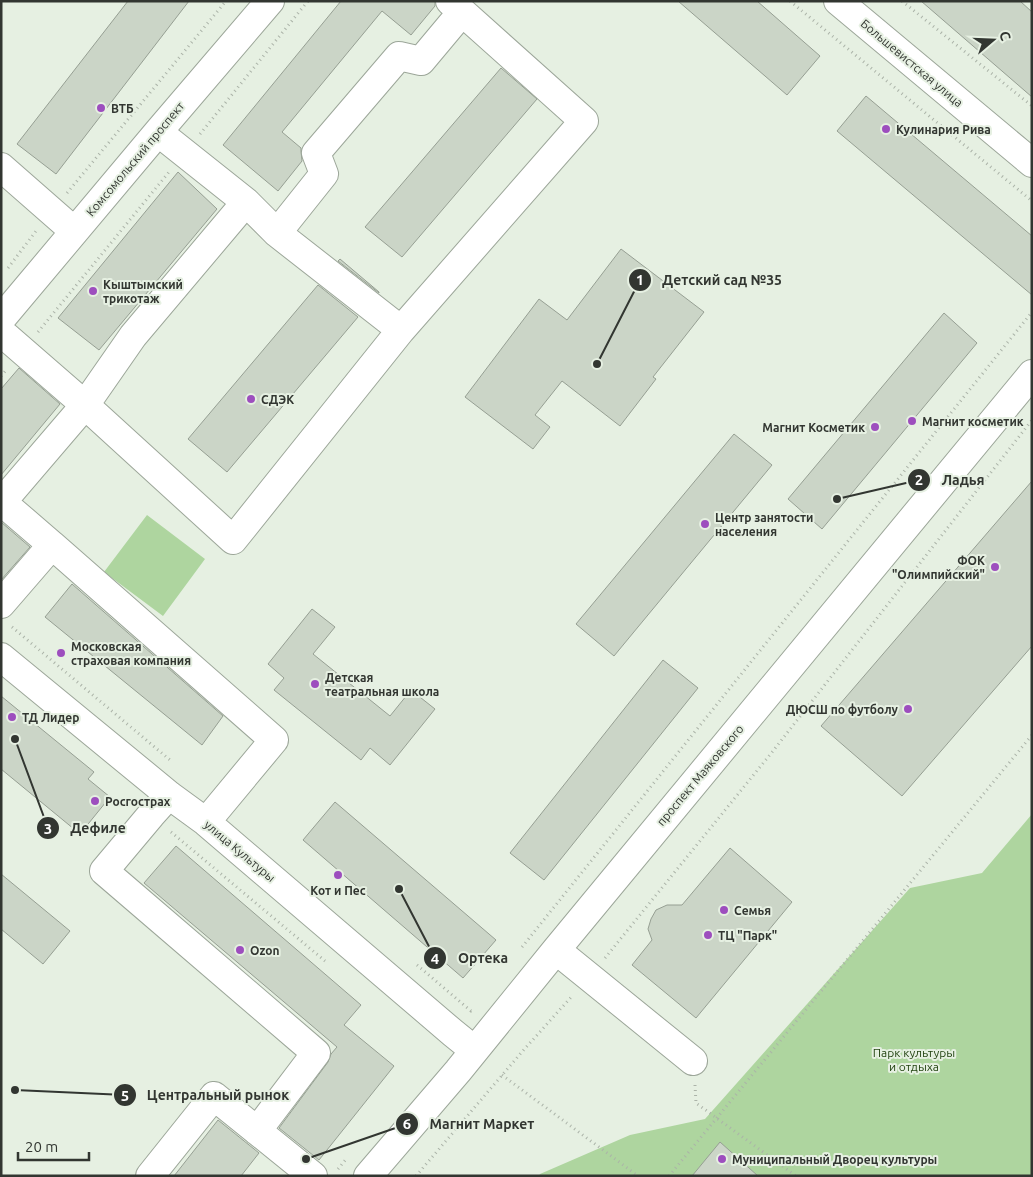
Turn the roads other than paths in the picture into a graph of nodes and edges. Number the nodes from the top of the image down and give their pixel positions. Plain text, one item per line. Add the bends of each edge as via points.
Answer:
1 (270, 1) edge
2 (838, 1) edge
3 (456, 7) edge
4 (158, 132) junction
5 (1032, 162) edge
6 (1, 167) edge
7 (246, 202) junction
8 (74, 231) junction
9 (277, 233) junction
10 (1, 319) edge
11 (401, 330) junction
12 (1, 332) edge
13 (1032, 374) edge
14 (85, 405) junction
15 (52, 545) junction
16 (1, 604) edge
17 (1, 657) edge
18 (169, 795) junction
19 (206, 822) junction
20 (556, 950) junction
21 (474, 1050) junction
22 (693, 1061) road end
23 (257, 1131) junction
24 (150, 1176) edge
25 (313, 1176) edge
26 (368, 1176) edge

1 - 4 street, Комсомольский проспект
2 - 5 street, Большевистская улица
3 - 9 street via 421,61 399,56 316,153 324,174
3 - 11 street via 584,121
4 - 7 street
4 - 8 street, Комсомольский проспект
6 - 8 street
7 - 9 street
7 - 14 street via 133,336
8 - 10 street, Комсомольский проспект
9 - 11 street
11 - 14 street via 233,540
12 - 14 street
13 - 20 street, проспект Маяковского
14 - 15 street via 2,502
15 - 16 street
15 - 19 street via 274,740
17 - 18 street, улица Культуры
18 - 19 street, улица Культуры
18 - 23 street via 104,871 316,1053
19 - 21 street, улица Культуры
20 - 21 street, проспект Маяковского
20 - 22 street
21 - 26 street, проспект Маяковского
23 - 24 street via 214,1096
23 - 25 street

